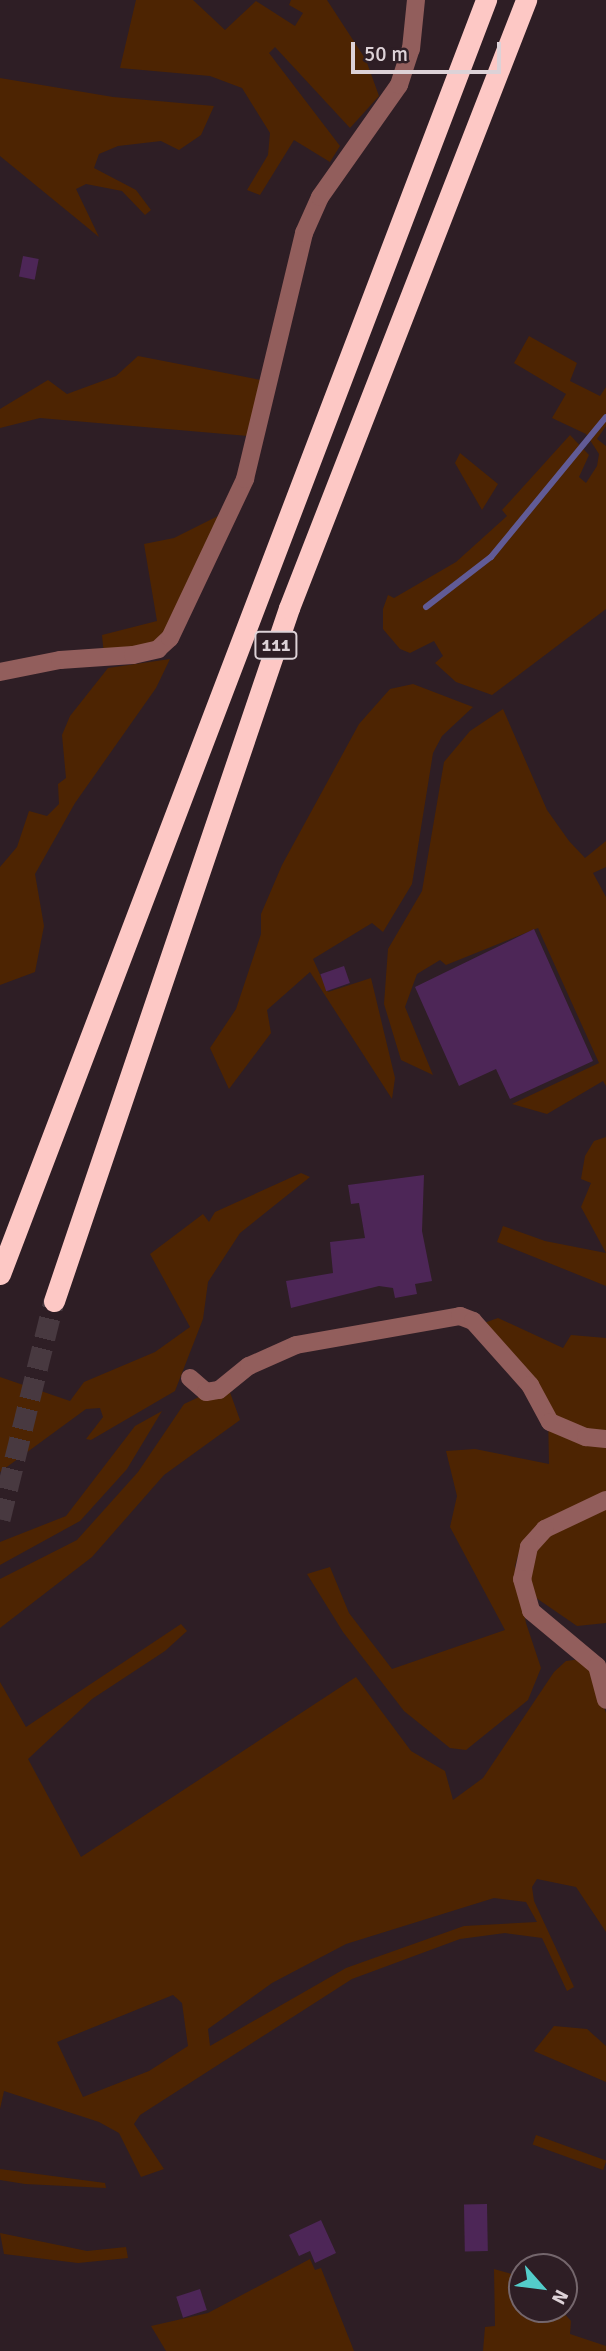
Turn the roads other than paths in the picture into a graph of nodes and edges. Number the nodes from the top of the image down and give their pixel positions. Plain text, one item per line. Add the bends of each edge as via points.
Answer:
1 (416, 0) edge
2 (486, 0) edge
3 (526, 0) edge
4 (0, 672) edge
5 (0, 1274) edge
6 (54, 1301) tunnel mouth
7 (190, 1378) dead end
8 (606, 1439) edge
9 (606, 1500) edge
10 (606, 1700) edge

1 - 4 street via 411,49 399,85 320,197 304,233 245,479 170,638 158,649 133,655 60,660
2 - 5 highway, 111
3 - 6 highway, 111 via 289,608
7 - 8 street via 206,1392 219,1390 249,1366 296,1345 460,1316 473,1321 530,1385 550,1422 586,1437
9 - 10 street via 545,1529 529,1547 522,1579 531,1611 597,1666

